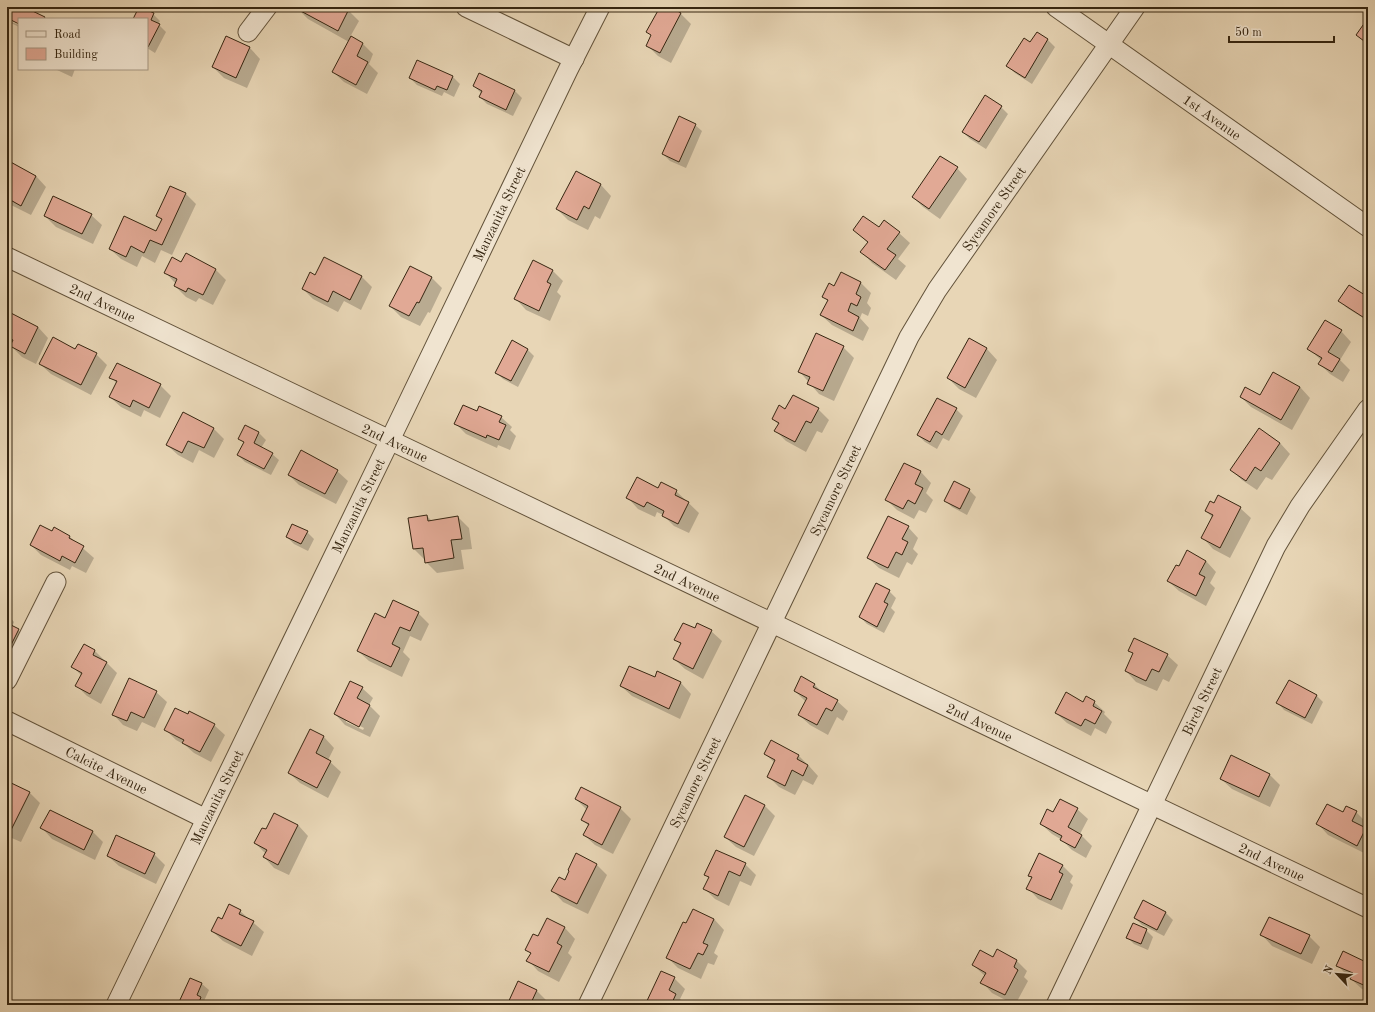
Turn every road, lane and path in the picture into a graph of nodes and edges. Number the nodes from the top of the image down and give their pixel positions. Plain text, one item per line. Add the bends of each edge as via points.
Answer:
1 (267, 7) edge
2 (466, 7) edge
3 (600, 7) edge
4 (1056, 7) edge
5 (1135, 7) edge
6 (248, 32) dead end
7 (1109, 44) junction
8 (574, 59) junction
9 (1368, 228) edge
10 (7, 256) edge
11 (1368, 409) edge
12 (390, 440) junction
13 (56, 582) dead end
14 (771, 623) junction
15 (12, 660) edge
16 (7, 680) edge
17 (7, 721) edge
18 (1153, 804) junction
19 (206, 819) junction
20 (1368, 908) edge
21 (116, 1005) edge
22 (588, 1005) edge
23 (1056, 1005) edge

1 - 6 street
2 - 8 street
3 - 8 street, Manzanita Street
4 - 7 street, 1st Avenue
5 - 7 street, Sycamore Street
7 - 9 street, 1st Avenue
7 - 14 street, Sycamore Street via 922,313
8 - 12 street, Manzanita Street
10 - 12 street, 2nd Avenue
11 - 18 street, Birch Street via 1300,506 1276,546
12 - 14 street, 2nd Avenue
12 - 19 street, Manzanita Street
13 - 15 street
14 - 18 street, 2nd Avenue
14 - 22 street, Sycamore Street
15 - 16 street
17 - 19 street, Calcite Avenue
18 - 20 street, 2nd Avenue
18 - 23 street, Birch Street
19 - 21 street, Manzanita Street

